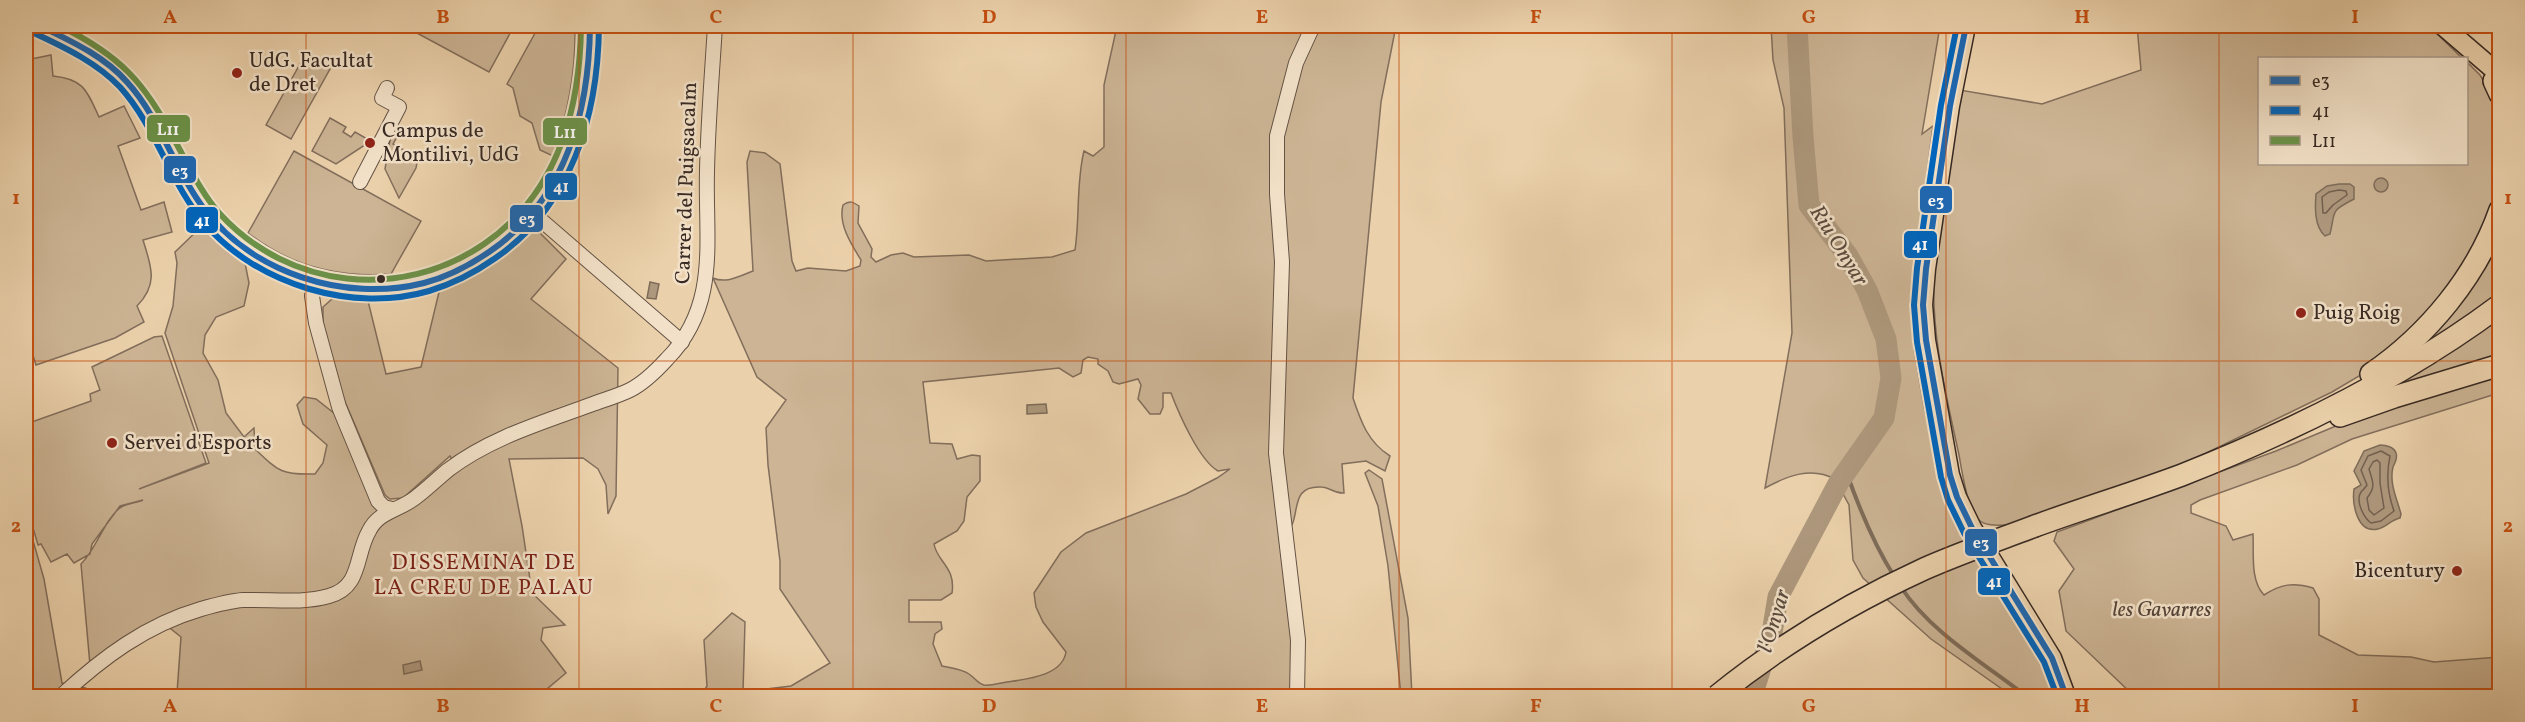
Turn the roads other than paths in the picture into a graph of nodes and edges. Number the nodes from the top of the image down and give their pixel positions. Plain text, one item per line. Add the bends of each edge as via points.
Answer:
1 (40, 26) edge
2 (50, 26) edge
3 (590, 26) edge
4 (715, 26) edge
5 (1313, 26) edge
6 (1966, 26) edge
7 (2448, 31) edge
8 (61, 36) junction
9 (2498, 84) edge
10 (387, 88) dead end
11 (360, 182) dead end
12 (534, 214) junction
13 (2498, 216) edge
14 (313, 282) junction
15 (2499, 305) edge
16 (682, 342) junction
17 (2499, 365) edge
18 (2277, 434) junction
19 (2249, 447) junction
20 (392, 509) junction
21 (61, 696) edge
22 (1297, 696) edge
23 (1717, 696) edge
24 (2066, 696) edge

1 - 8 street
2 - 8 street
3 - 12 street via 581,114 566,157
4 - 16 street, Carrer del Puigsacalm via 707,171 708,270 704,296
5 - 22 street via 1296,63 1277,136 1282,262 1276,453 1298,640
6 - 24 main road via 1933,211 1923,304 1926,340 1957,496 1972,528 2052,658
7 - 9 main road
8 - 14 street via 96,55 127,82 150,111 192,191 213,219 250,251
10 - 11 street via 382,98 405,104
12 - 14 street via 487,254 458,271 424,283 363,288
12 - 16 street
13 - 18 highway via 2473,266 2417,336 2380,367 2301,414
14 - 20 street via 316,322 342,417 378,501
15 - 18 highway via 2409,366
16 - 20 street, Carrer del Puigsacalm via 654,373 630,390 491,444 407,503
17 - 19 highway
18 - 19 highway
19 - 23 highway, bridge via 1926,569 1852,605 1781,649
20 - 21 street, Carrer del Puigsacalm via 376,519 367,534 357,573 348,586 330,596 284,602 241,600 180,615 146,631 95,665

